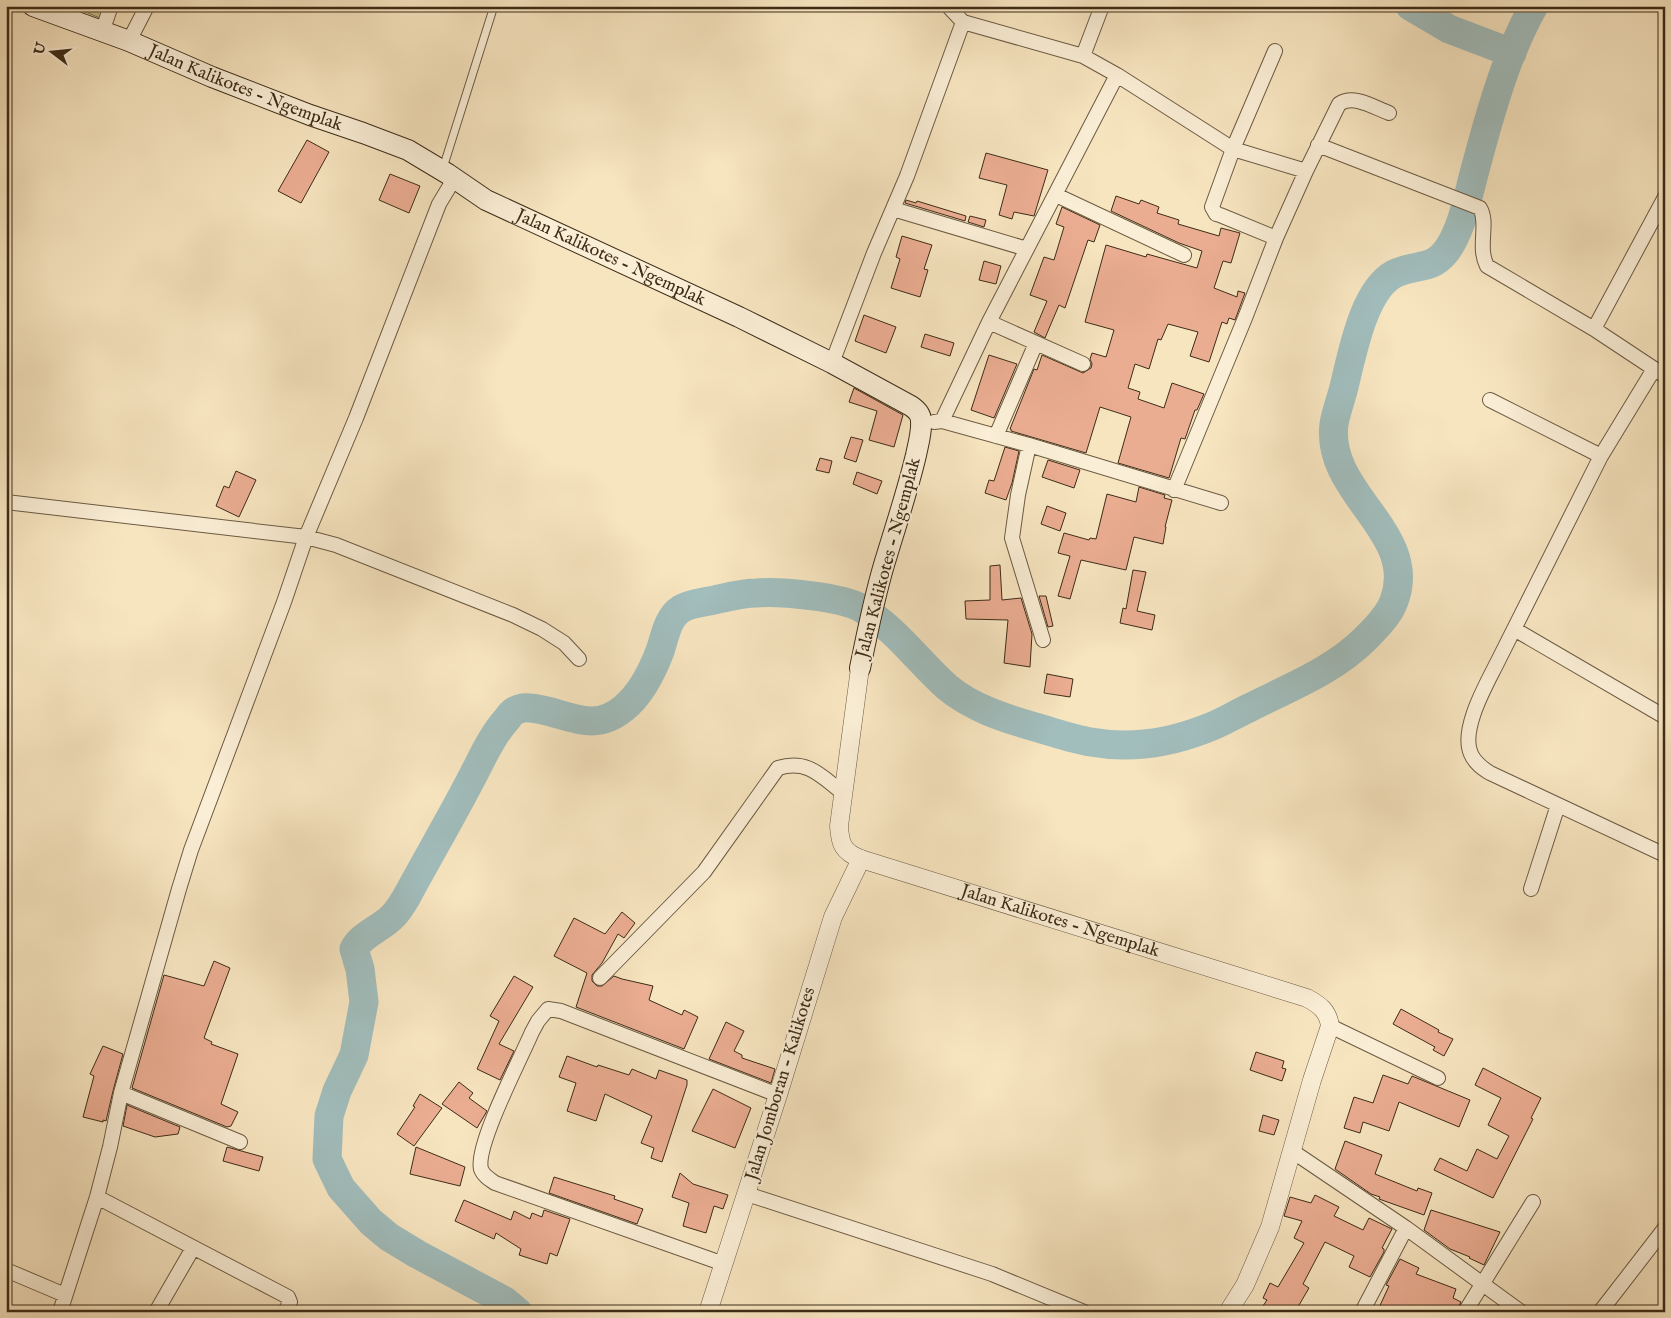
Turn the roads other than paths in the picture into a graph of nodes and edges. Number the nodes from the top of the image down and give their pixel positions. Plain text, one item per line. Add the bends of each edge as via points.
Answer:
1 (34, 6) edge
2 (111, 6) edge
3 (148, 6) edge
4 (494, 6) edge
5 (948, 6) edge
6 (1102, 6) edge
7 (963, 22) junction
8 (102, 32) junction
9 (129, 41) junction
10 (1275, 52) dead end
11 (1083, 56) junction
12 (1117, 75) junction
13 (1388, 113) dead end
14 (1318, 146) junction
15 (1233, 149) junction
16 (1306, 170) junction
17 (448, 175) junction
18 (1056, 195) junction
19 (1665, 197) edge
20 (893, 209) junction
21 (1276, 238) junction
22 (1027, 248) junction
23 (1184, 255) dead end
24 (989, 322) junction
25 (1594, 330) junction
26 (1036, 343) junction
27 (832, 363) junction
28 (1083, 364) dead end
29 (1660, 373) edge
30 (1490, 400) dead end
31 (942, 421) junction
32 (922, 424) junction
33 (996, 436) junction
34 (1029, 445) junction
35 (1601, 456) junction
36 (1174, 490) junction
37 (6, 502) edge
38 (1221, 503) dead end
39 (306, 537) junction
40 (1514, 629) junction
41 (1043, 640) dead end
42 (578, 659) dead end
43 (860, 668) joint
44 (1665, 717) edge
45 (843, 793) junction
46 (1558, 805) junction
47 (1665, 855) edge
48 (860, 859) junction
49 (1531, 889) dead end
50 (600, 978) dead end
51 (1330, 1026) junction
52 (1438, 1078) dead end
53 (121, 1093) junction
54 (778, 1096) junction
55 (240, 1142) dead end
56 (1292, 1151) junction
57 (747, 1194) junction
58 (97, 1197) junction
59 (1533, 1202) dead end
60 (1406, 1228) junction
61 (1665, 1228) edge
62 (193, 1248) junction
63 (724, 1264) junction
64 (6, 1270) edge
65 (1482, 1284) junction
66 (65, 1295) junction
67 (60, 1312) edge
68 (156, 1312) edge
69 (286, 1312) edge
70 (708, 1312) edge
71 (1084, 1312) edge
72 (1228, 1312) edge
73 (1362, 1312) edge
74 (1465, 1312) edge
75 (1521, 1312) edge
76 (1600, 1312) edge

1 - 8 main road, Jalan Kalikotes - Ngemplak
2 - 8 street
3 - 9 street
4 - 17 lane
5 - 7 street
6 - 11 street
7 - 11 street
7 - 20 street
8 - 9 main road, Jalan Kalikotes - Ngemplak
9 - 17 main road, Jalan Kalikotes - Ngemplak via 221,81 408,150
10 - 15 street
11 - 12 street
12 - 15 street
12 - 18 street
13 - 14 street via 1357,100 1345,100 1339,104
14 - 16 street
14 - 25 street via 1480,208 1483,215 1482,247 1487,266
15 - 16 street
15 - 21 street via 1213,203 1214,210 1220,216
16 - 21 street
17 - 27 main road, Jalan Kalikotes - Ngemplak via 486,200
17 - 39 street via 356,418
18 - 22 street
18 - 23 street
19 - 25 street
20 - 22 street
20 - 27 street
21 - 36 street
22 - 24 street
24 - 26 street
24 - 31 street
25 - 29 street
26 - 28 street
26 - 33 street
27 - 32 main road, Jalan Kalikotes - Ngemplak via 911,406 918,412
29 - 35 street
30 - 35 street
31 - 32 street
31 - 33 street
32 - 43 main road, Jalan Kalikotes - Ngemplak via 909,485 871,612
33 - 34 street
34 - 36 street
34 - 41 street via 1012,538
35 - 40 street
36 - 38 street
37 - 39 street
39 - 42 street via 336,545 513,614 564,643
39 - 53 street via 191,850
40 - 44 street
40 - 46 street via 1468,729 1468,745 1471,755 1482,768
43 - 45 street, Jalan Kalikotes - Ngemplak
45 - 48 street, Jalan Kalikotes - Ngemplak via 840,838 848,852
45 - 50 street via 813,769 796,765 778,768 704,872
46 - 47 street
46 - 49 street
48 - 51 street, Jalan Kalikotes - Ngemplak via 1308,998 1326,1012
48 - 54 street, Jalan Jomboran - Kalikotes via 833,917
51 - 52 street
51 - 56 street
53 - 55 street
53 - 58 street
54 - 57 street, Jalan Jomboran - Kalikotes
54 - 63 street via 561,1011 548,1009 532,1032 488,1130 481,1168 495,1183
56 - 60 street
56 - 72 street via 1270,1227 1245,1285
57 - 63 street, Jalan Jomboran - Kalikotes
57 - 71 street via 992,1274
58 - 62 street
58 - 66 street
59 - 65 street
60 - 65 street
60 - 73 street
61 - 76 street
62 - 68 street
62 - 69 street via 288,1297 290,1302
63 - 70 street, Jalan Jomboran - Kalikotes
64 - 66 street
65 - 74 street
65 - 75 street
66 - 67 street

